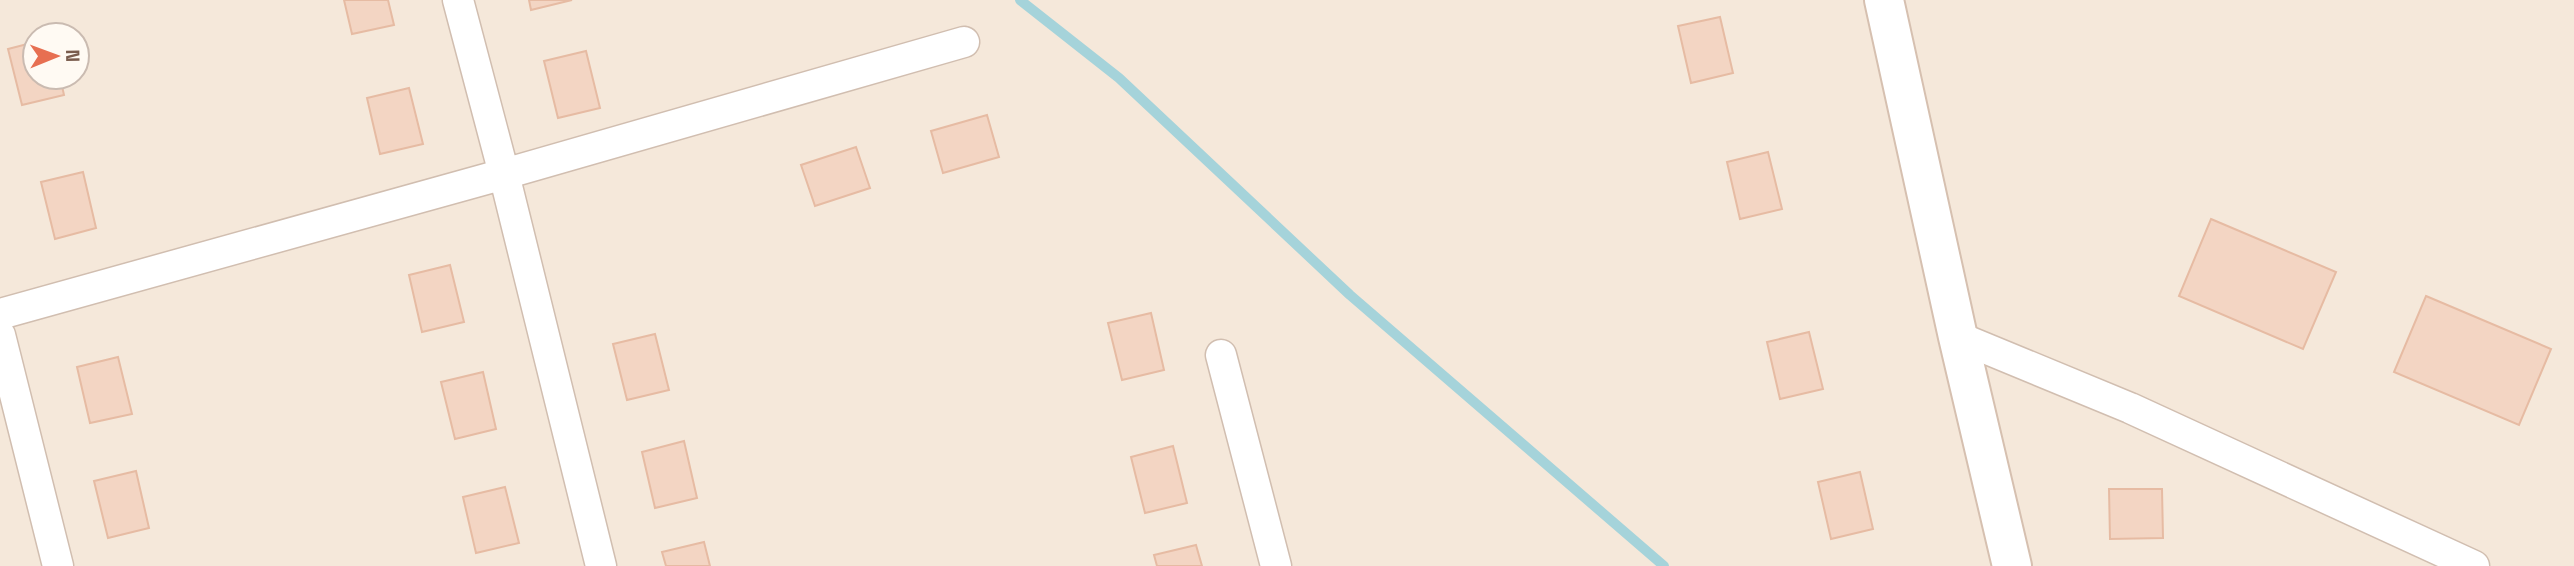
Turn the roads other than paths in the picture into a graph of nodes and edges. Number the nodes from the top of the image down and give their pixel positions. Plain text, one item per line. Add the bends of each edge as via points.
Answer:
1 (458, 0) edge
2 (1884, 0) edge
3 (964, 42) dead end
4 (504, 174) junction
5 (0, 314) edge
6 (0, 335) edge
7 (1958, 337) junction
8 (1221, 355) dead end
9 (2010, 551) edge
10 (58, 566) edge
11 (601, 566) edge
12 (1276, 566) edge
13 (2473, 566) edge

1 - 4 street
2 - 7 main road
3 - 4 street
4 - 5 street
4 - 11 street
6 - 10 street
7 - 9 main road
7 - 13 street via 2130,408
8 - 12 street

